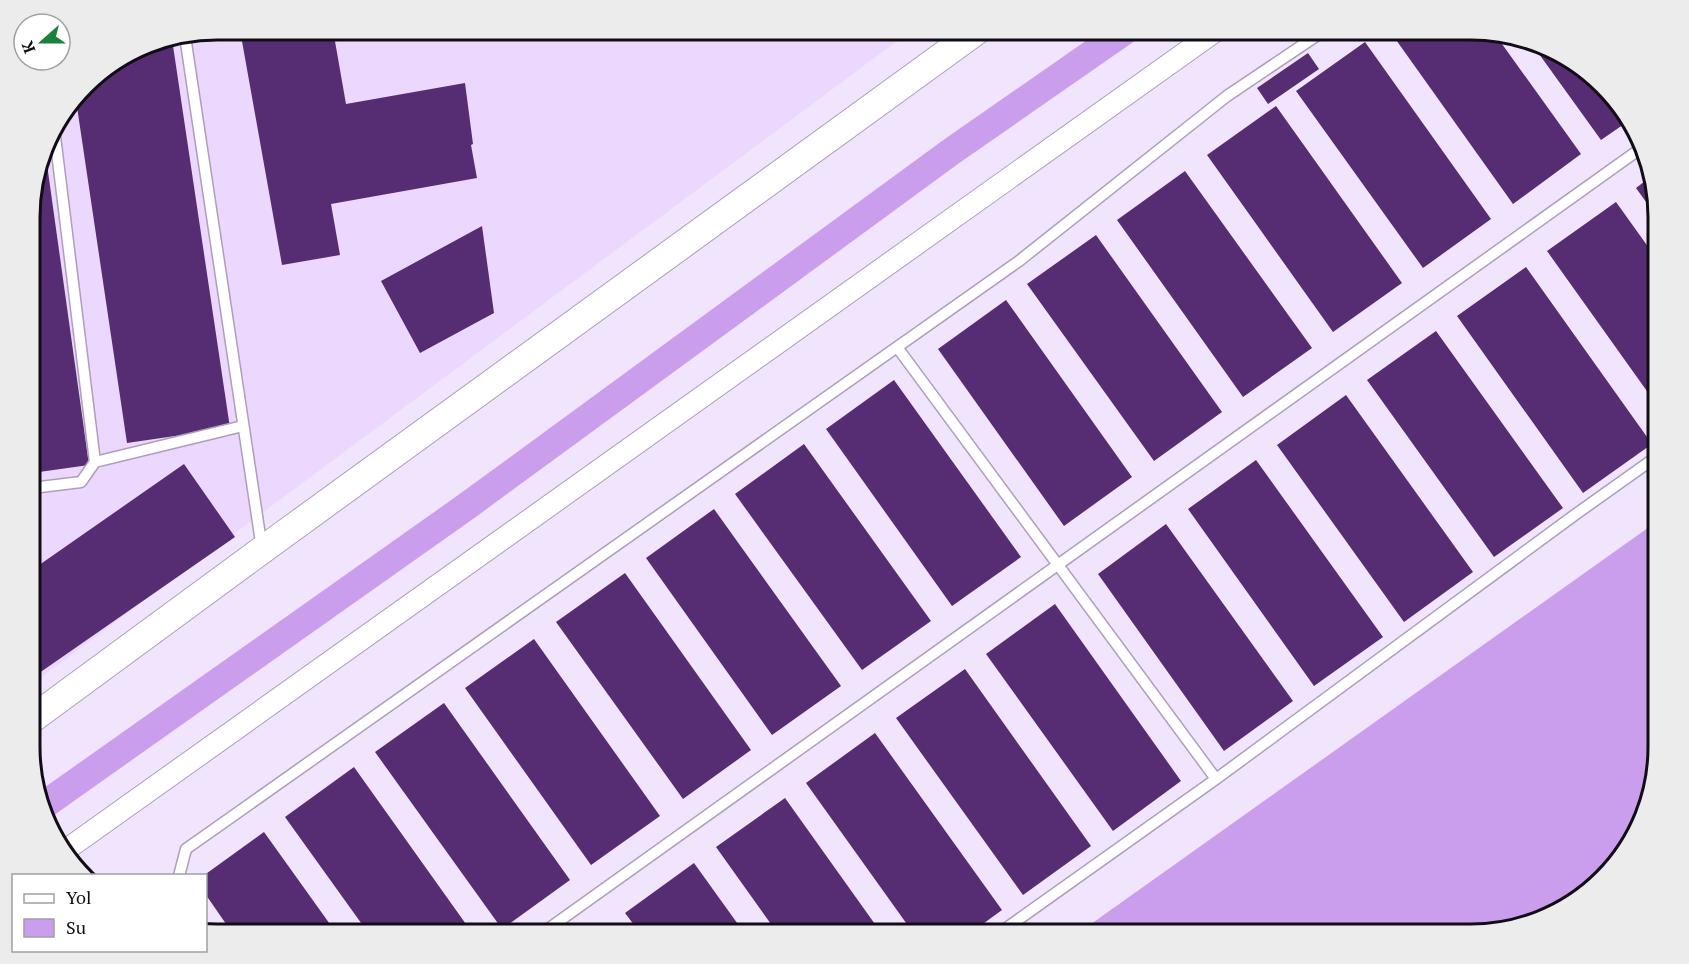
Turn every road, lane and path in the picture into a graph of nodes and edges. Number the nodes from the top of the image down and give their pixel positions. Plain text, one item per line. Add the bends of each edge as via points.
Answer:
1 (963, 41) edge
2 (1202, 41) edge
3 (1309, 41) edge
4 (186, 44) edge
5 (56, 145) edge
6 (1636, 152) edge
7 (897, 347) junction
8 (243, 426) junction
9 (95, 462) junction
10 (1648, 463) edge
11 (41, 487) edge
12 (262, 550) junction
13 (1059, 565) junction
14 (41, 712) edge
15 (1216, 779) junction
16 (71, 846) edge
17 (180, 874) edge
18 (1013, 923) edge
19 (555, 924) edge

1 - 12 street
2 - 16 street
3 - 7 lane via 1227,96 1019,261
4 - 8 lane
5 - 9 lane
6 - 13 lane
7 - 13 lane
7 - 17 lane via 186,849
8 - 9 lane
8 - 12 lane
9 - 11 lane via 81,482
10 - 15 lane
12 - 14 street
13 - 15 lane
13 - 19 lane
15 - 18 lane

